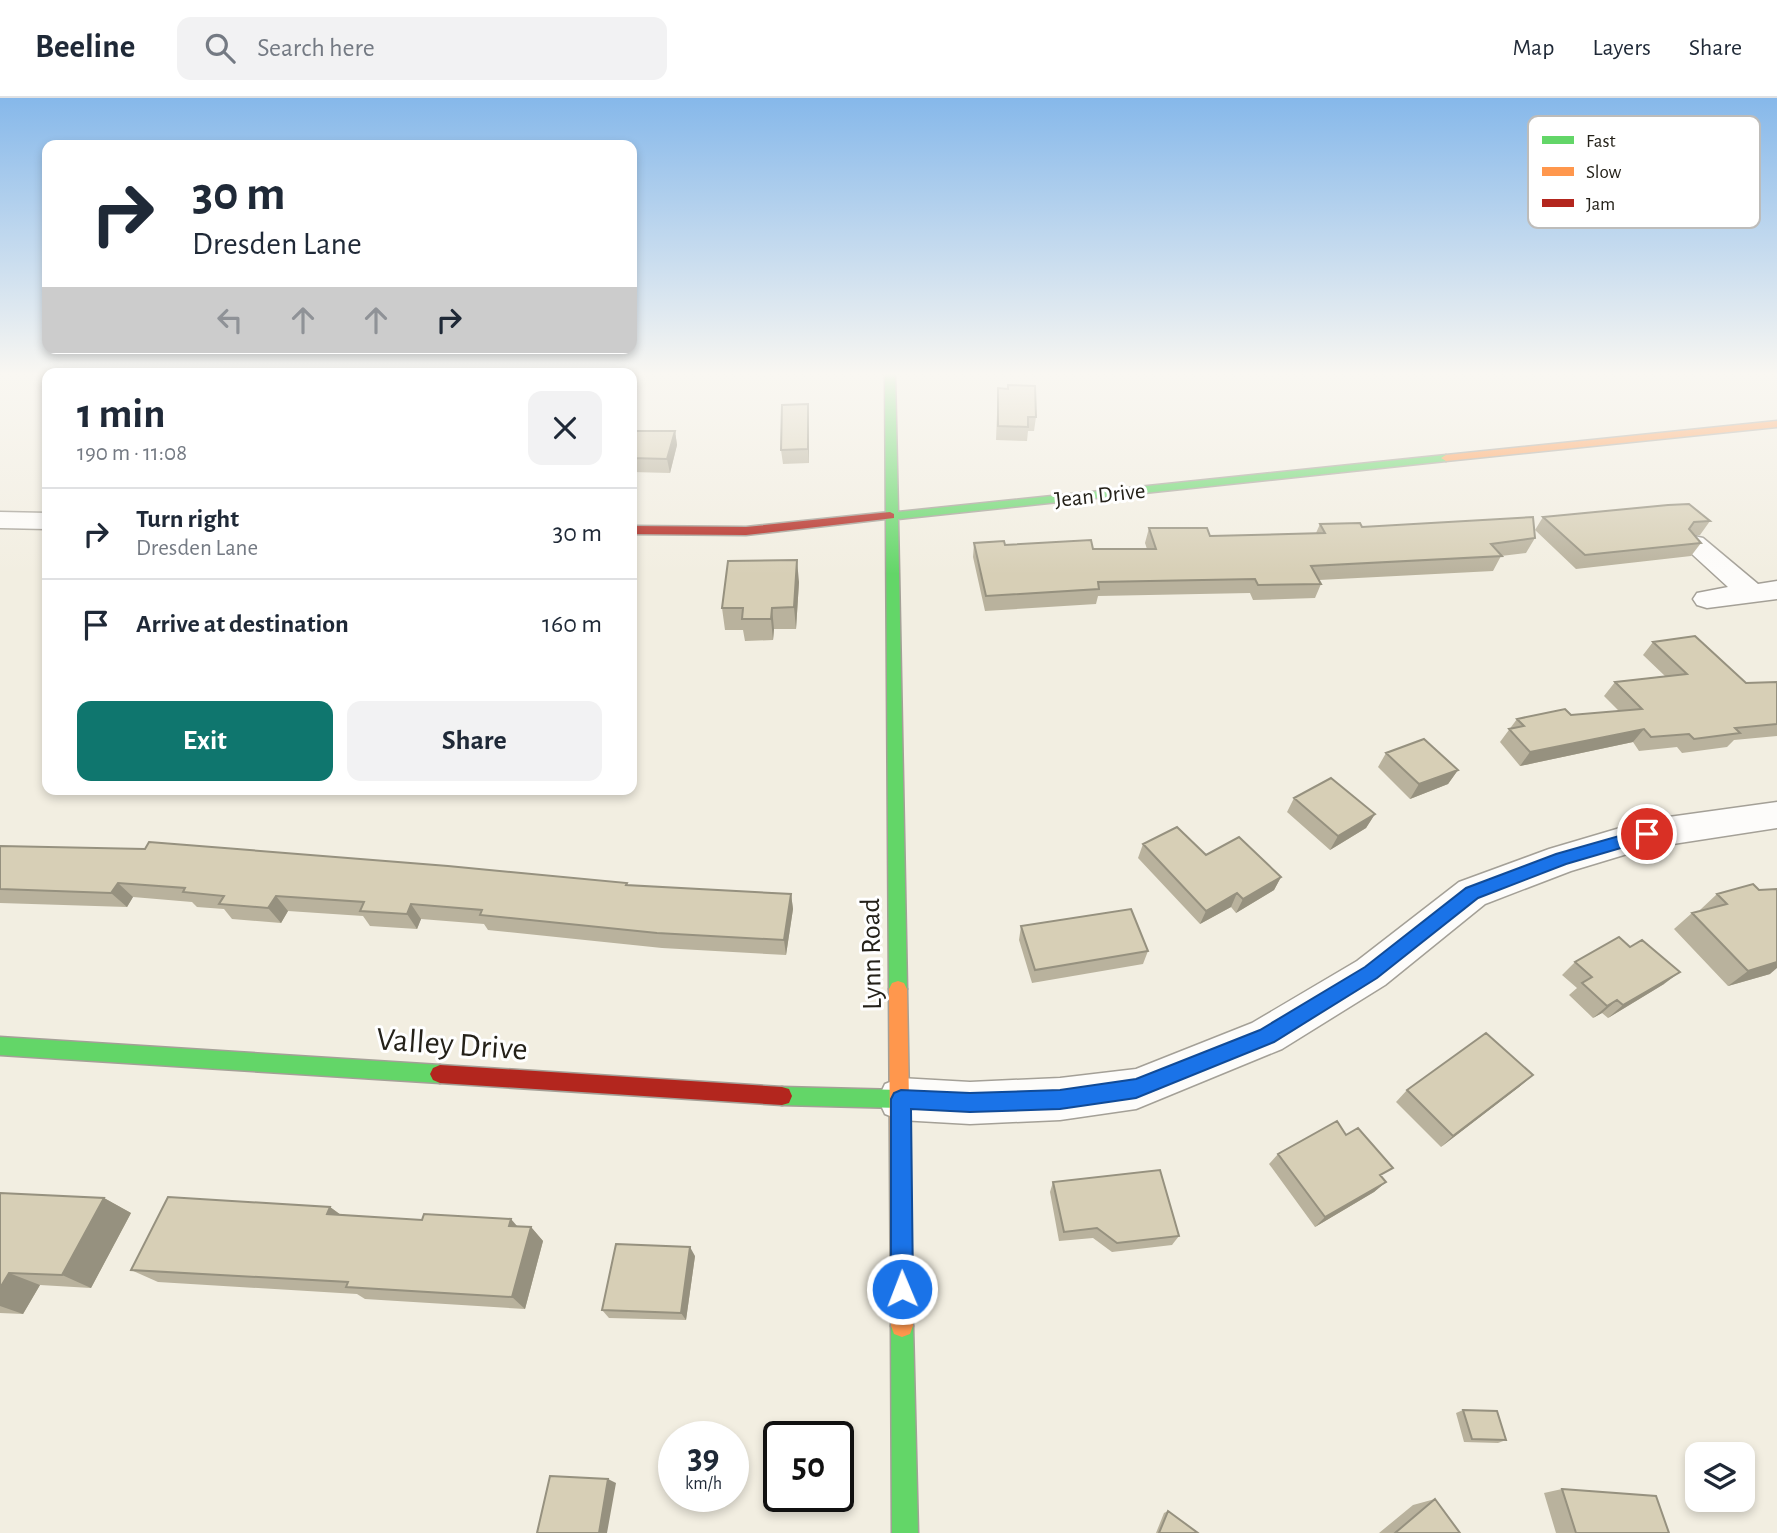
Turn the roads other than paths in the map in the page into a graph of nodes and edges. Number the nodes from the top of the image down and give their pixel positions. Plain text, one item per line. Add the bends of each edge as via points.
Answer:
1 (890, 441) edge
2 (1615, 441) edge
3 (890, 517) junction
4 (0, 520) edge
5 (42, 521) edge
6 (637, 530) edge
7 (1694, 544) edge
8 (1765, 591) edge
9 (1706, 598) dead end
10 (1777, 816) edge
11 (0, 1046) edge
12 (901, 1099) junction
13 (905, 1533) edge

1 - 3 street, Lynn Road
2 - 3 street, Jean Drive
3 - 6 street, Jean Drive via 746,531
3 - 12 street, Lynn Road
4 - 5 street
7 - 8 street
8 - 9 street
10 - 12 street via 1647,834 1472,893 1371,973 1267,1036 1136,1089 1060,1099 970,1103
11 - 12 street, Valley Drive via 836,1099
12 - 13 street, Lynn Road

